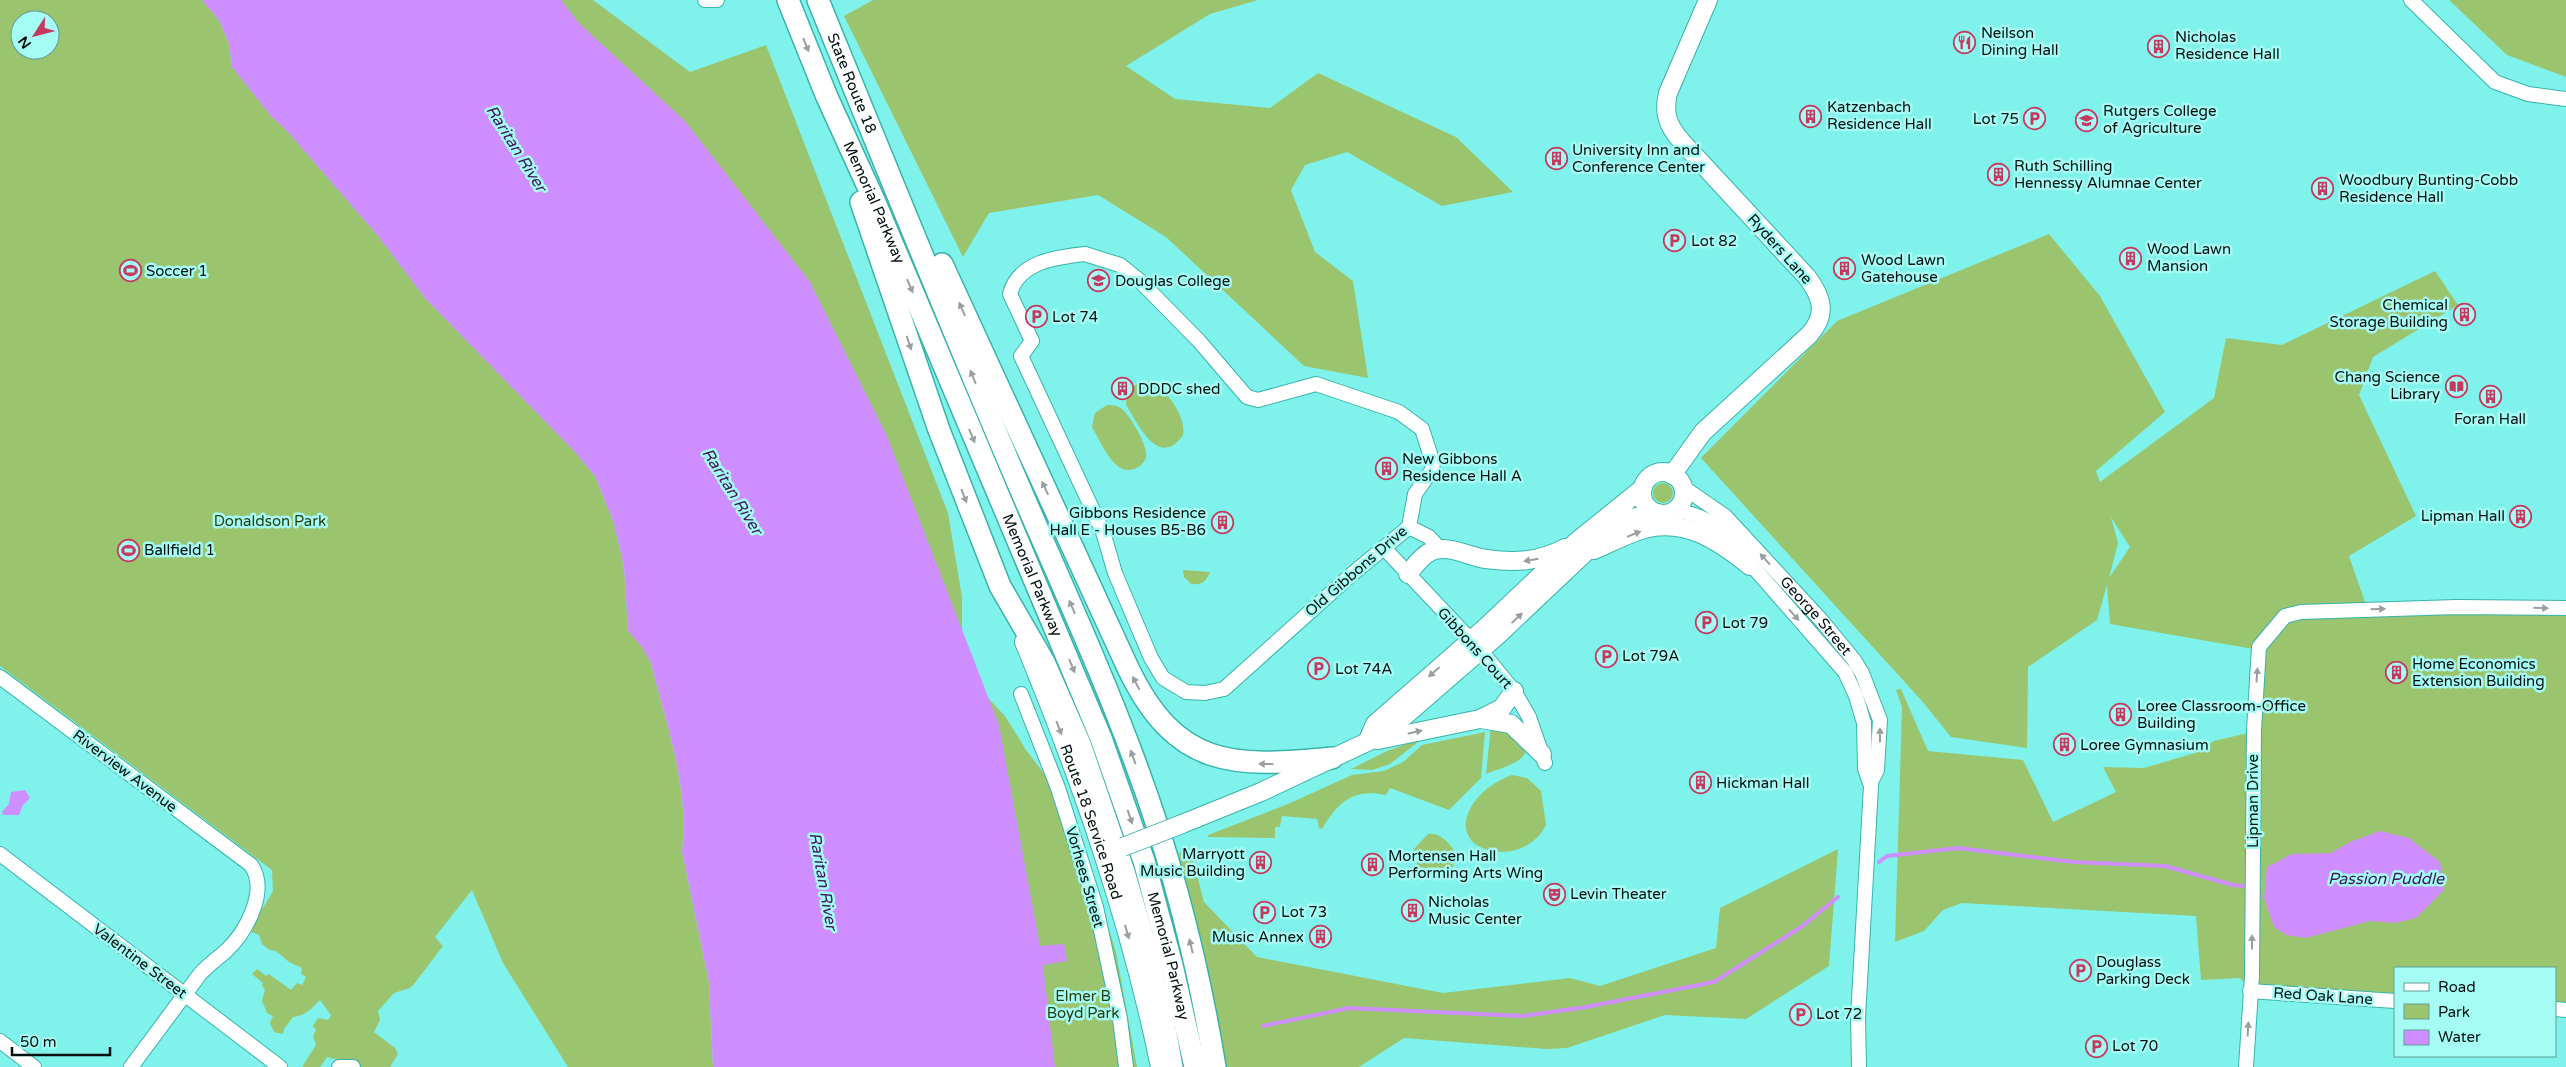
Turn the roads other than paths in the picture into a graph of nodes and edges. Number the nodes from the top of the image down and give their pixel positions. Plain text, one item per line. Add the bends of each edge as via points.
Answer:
1 (704, 0) edge
2 (717, 0) edge
3 (788, 0) edge
4 (818, 0) edge
5 (1708, 0) edge
6 (2411, 0) edge
7 (827, 98) junction
8 (2566, 99) edge
9 (887, 168) junction
10 (1678, 481) junction
11 (1643, 488) junction
12 (1666, 512) junction
13 (1410, 527) junction
14 (1582, 547) junction
15 (1384, 548) junction
16 (1440, 549) junction
17 (1750, 566) junction
18 (1408, 574) junction
19 (1000, 586) junction
20 (2566, 608) edge
21 (1476, 646) junction
22 (0, 677) edge
23 (1514, 691) junction
24 (1021, 694) dead end
25 (1480, 719) junction
26 (1368, 740) junction
27 (1332, 758) junction
28 (1544, 758) joint
29 (1871, 782) junction
30 (1120, 848) junction
31 (0, 854) edge
32 (2250, 991) junction
33 (1203, 994) junction
34 (185, 995) junction
35 (2394, 1001) edge
36 (0, 1041) edge
37 (34, 1067) edge
38 (131, 1067) edge
39 (280, 1067) edge
40 (1126, 1067) edge
41 (1160, 1067) edge
42 (1172, 1067) edge
43 (1195, 1067) edge
44 (1215, 1067) edge
45 (1225, 1067) edge
46 (1859, 1067) edge
47 (2246, 1067) edge

1 - 2 street
3 -> 7 highway, State Route 18
4 - 9 highway, State Route 18
5 - 10 main road, Ryders Lane via 1668,93 1666,119 1682,142 1807,277 1820,297 1822,311 1819,323 1809,336 1703,432
6 - 8 street via 2495,82 2528,94
7 -> 19 highway via 920,375
7 -> 43 highway, Memorial Parkway via 874,200 1105,747 1146,869
27 -> 9 highway via 1275,764 1232,761 1183,740 1153,712 1128,668 935,247
33 -> 9 highway, Memorial Parkway via 1167,859 1126,738
10 - 11 main road via 1666,473 1653,475
10 - 12 main road via 1682,502
29 -> 10 street, George Street via 1878,770 1880,720 1854,660 1725,516
11 - 12 main road via 1646,504
11 - 14 main road, George Street
12 - 14 main road, George Street via 1622,521
12 - 17 street, George Street via 1694,514 1713,524
13 - 15 street, Old Gibbons Drive
13 - 15 street, Old Gibbons Drive via 1415,494 1432,470 1433,463 1422,430 1399,412 1316,384 1258,400 1247,397 1199,341 1120,265 1085,254 1056,257 1030,267 1013,281 1010,294 1032,341 1021,356 1103,532 1115,573 1151,658 1163,678 1186,692 1224,690
13 - 16 street via 1429,537
14 -> 16 main road via 1516,562
14 -> 17 main road via 1645,529 1678,526 1712,538
14 - 21 main road, George Street
15 - 18 street, Gibbons Court
16 - 18 main road via 1430,552
17 -> 29 street, George Street via 1845,672 1864,723 1865,769
18 - 21 street, Gibbons Court
19 - 30 highway via 1036,645 1060,694
19 -> 41 main road, Route 18 Service Road via 1066,748 1098,838 1135,960
32 -> 20 street, Lipman Drive via 2254,726 2259,647 2267,635 2285,616 2301,612 2456,607
21 - 23 street, Gibbons Court
21 - 26 main road, George Street via 1384,734
22 - 34 street, Riverview Avenue via 255,871 257,895 248,920 227,950 207,966
23 - 25 main road via 1502,708
23 - 28 street, Gibbons Court
24 - 40 street, Vorhees Street via 1058,788 1096,907 1120,1018
26 -> 25 main road
25 - 28 main road via 1511,724
26 - 27 main road, George Street
27 - 30 main road, George Street, bridge via 1260,792
29 - 46 street, George Street via 1858,1017
30 - 42 highway via 1154,976
31 - 34 street, Valentine Street
32 - 35 street, Red Oak Lane
47 -> 32 street, Lipman Drive
33 - 44 highway, Memorial Parkway
33 - 45 highway
34 - 38 street
34 - 39 street, Valentine Street
36 - 37 street

